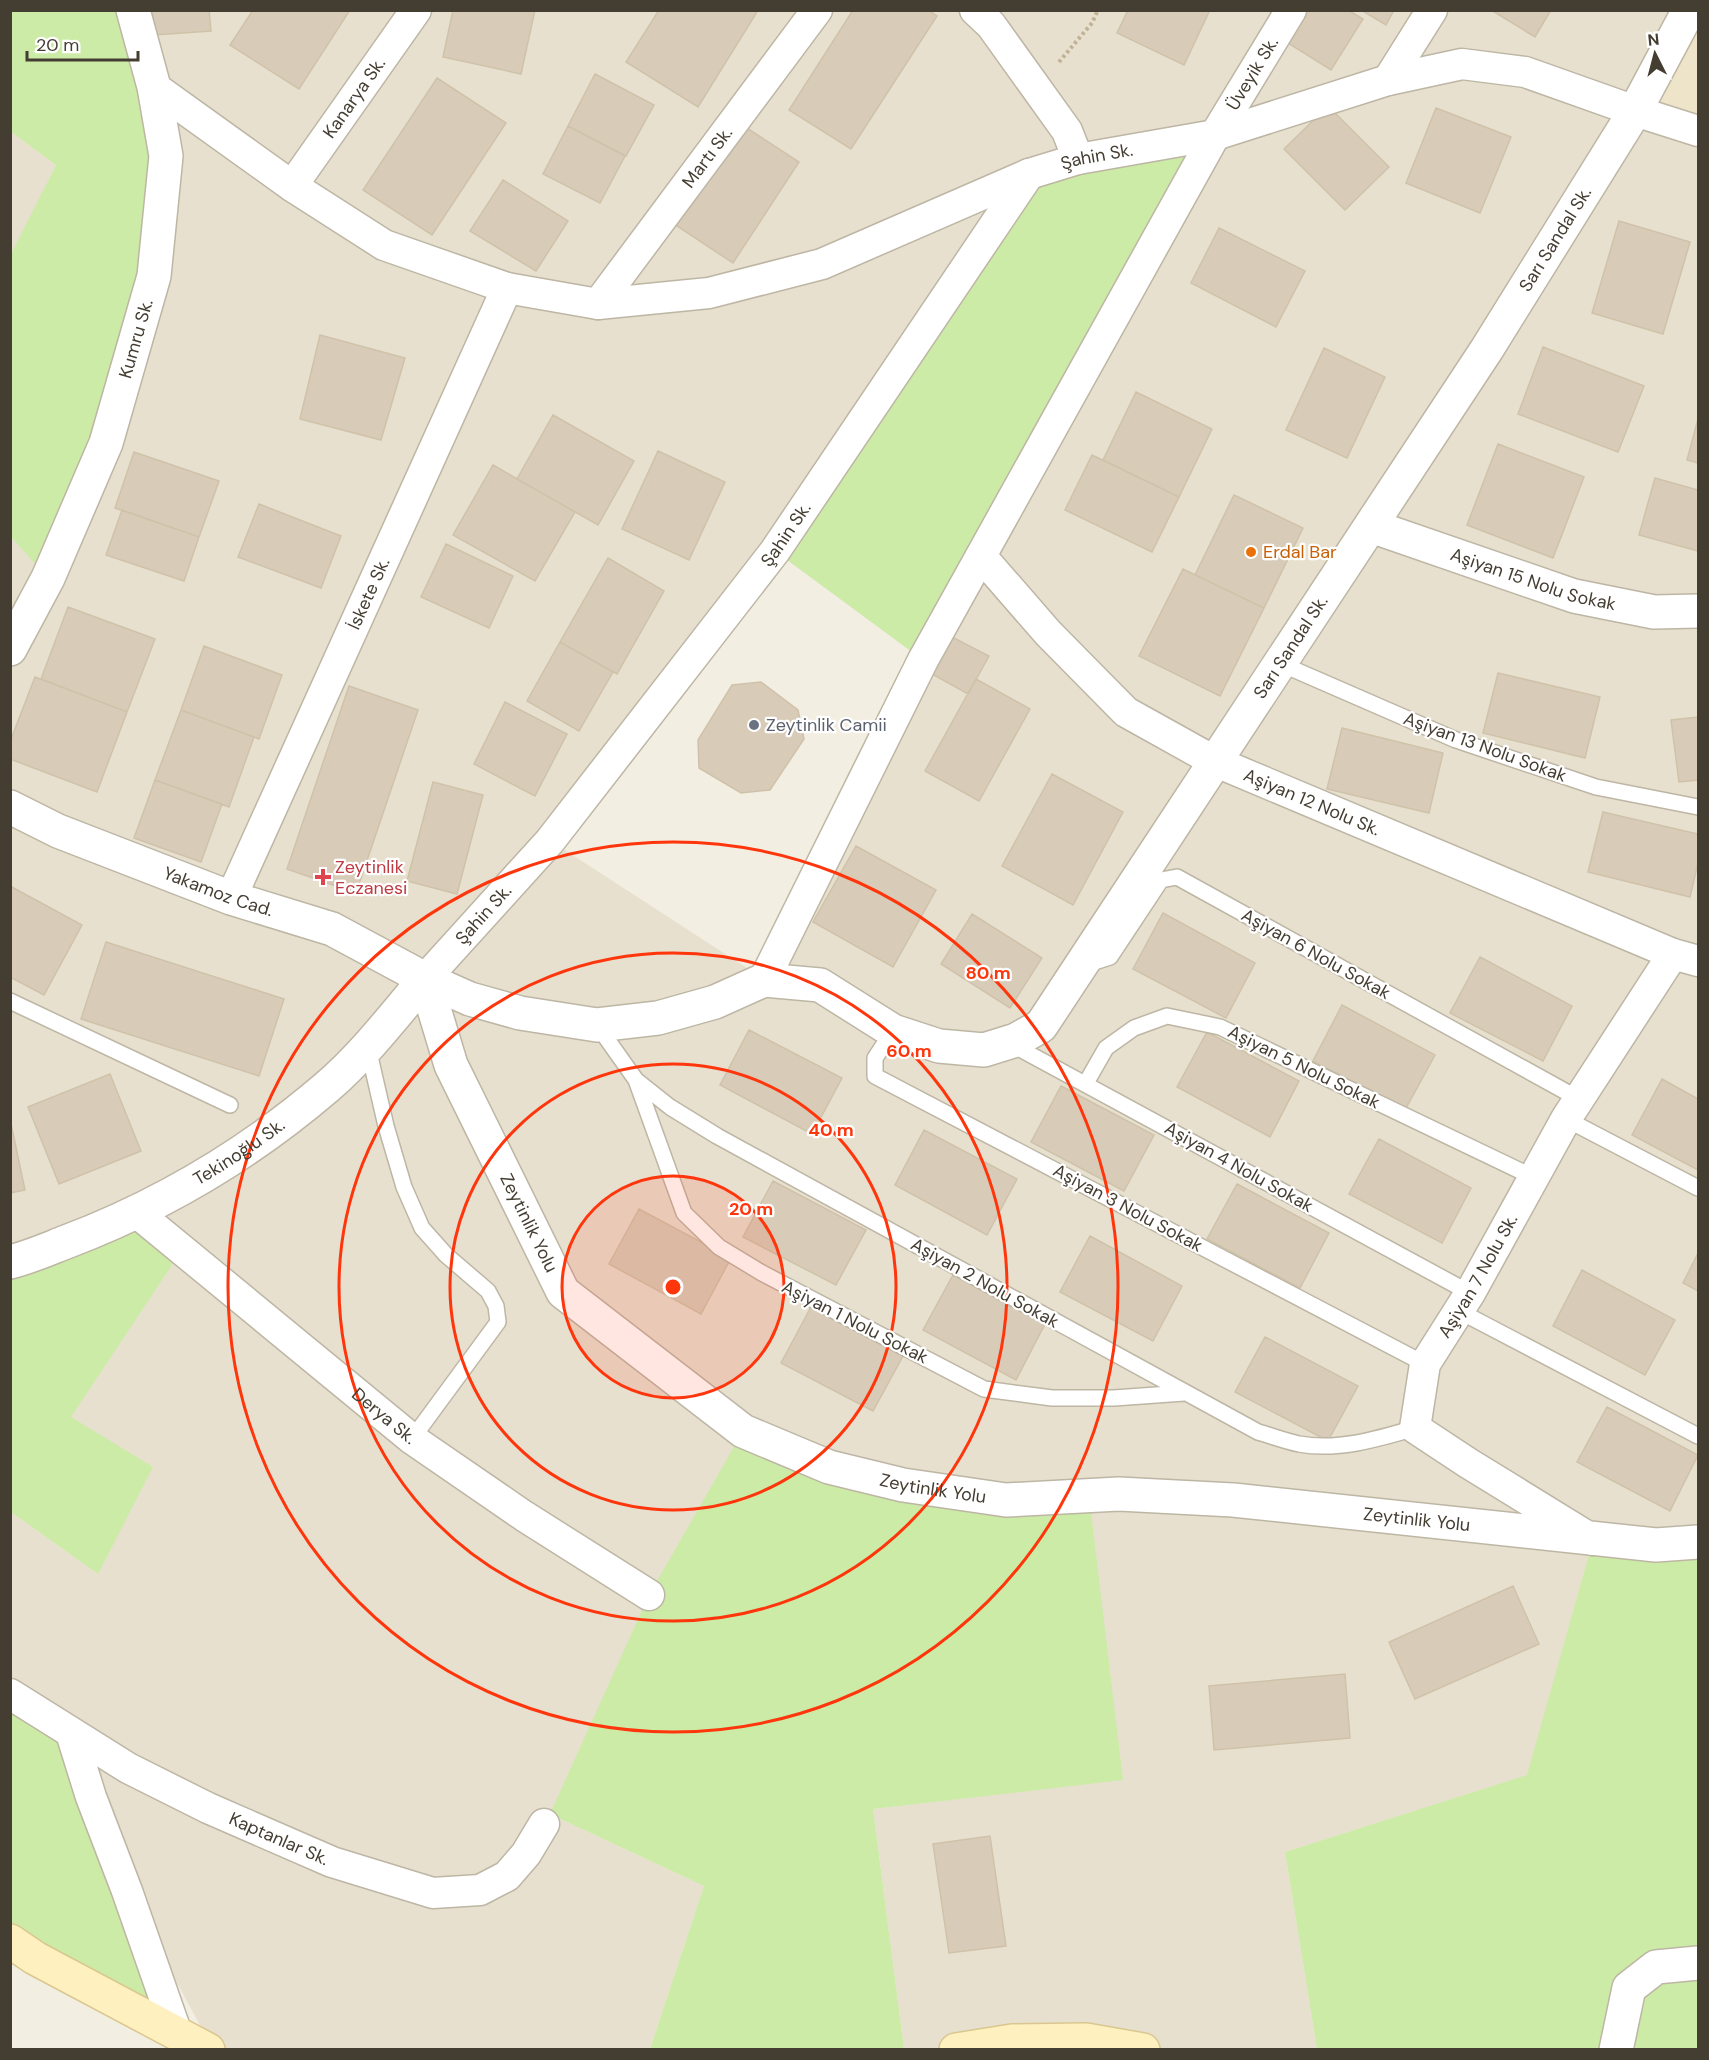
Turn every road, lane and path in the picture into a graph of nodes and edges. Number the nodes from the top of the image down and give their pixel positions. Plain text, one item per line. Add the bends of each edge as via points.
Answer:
1 (134, 10) edge
2 (416, 10) edge
3 (817, 10) edge
4 (975, 10) edge
5 (1098, 10) edge
6 (1291, 10) edge
7 (1432, 10) edge
8 (1689, 10) edge
9 (1388, 80) junction
10 (154, 87) junction
11 (1036, 88) junction
12 (1635, 111) junction
13 (1698, 131) edge
14 (1215, 135) junction
15 (1078, 159) junction
16 (1029, 174) junction
17 (292, 186) junction
18 (507, 288) junction
19 (598, 303) junction
20 (1371, 526) junction
21 (981, 556) junction
22 (1698, 611) edge
23 (10, 649) edge
24 (1279, 663) junction
25 (1214, 761) junction
26 (10, 807) edge
27 (1698, 807) edge
28 (231, 898) junction
29 (1686, 958) edge
30 (1080, 966) junction
31 (425, 979) junction
32 (764, 980) junction
33 (10, 1001) edge
34 (597, 1025) junction
35 (893, 1031) junction
36 (1008, 1042) junction
37 (368, 1044) junction
38 (636, 1080) junction
39 (1086, 1083) junction
40 (230, 1105) dead end
41 (1573, 1109) junction
42 (1535, 1178) junction
43 (1698, 1188) edge
44 (136, 1212) junction
45 (10, 1262) edge
46 (1465, 1302) junction
47 (1425, 1364) junction
48 (1184, 1393) junction
49 (1415, 1428) junction
50 (1698, 1436) edge
51 (412, 1439) junction
52 (1593, 1540) junction
53 (1698, 1542) edge
54 (649, 1595) dead end
55 (10, 1694) edge
56 (71, 1732) junction
57 (544, 1824) dead end
58 (10, 1941) edge
59 (1698, 1963) edge
60 (177, 2034) junction
61 (208, 2049) edge
62 (956, 2049) edge
63 (1143, 2049) edge
64 (1616, 2049) edge

1 - 10 street, Kumru Sk.
2 - 17 street, Kanarya Sk.
3 - 19 street, Martı Sk.
4 - 11 street via 991,25
5 - 11 path via 1092,23
6 - 14 street, Üveyik Sk.
7 - 9 street
8 - 12 street, Sarı Sandal Sk.
9 - 12 street, Şahin Sk. via 1462,64 1514,70
9 - 14 street, Şahin Sk.
10 - 17 street
10 - 23 street, Kumru Sk. via 166,156 154,276 106,443 48,578
11 - 15 street via 1068,131
12 - 13 street, Şahin Sk.
12 - 20 street, Sarı Sandal Sk.
14 - 15 street, Şahin Sk.
14 - 21 street
15 - 16 street, Şahin Sk.
16 - 19 street via 822,264 709,293
16 - 31 street, Şahin Sk. via 775,552 550,841
17 - 18 street via 384,245
18 - 19 street
18 - 28 street, İskete Sk.
20 - 22 street, Aşiyan 15 Nolu Sokak via 1574,596 1654,612
20 - 24 street, Sarı Sandal Sk.
21 - 25 street, Aşiyan 12 Nolu Sk. via 1048,633 1126,712
21 - 32 street via 923,660
24 - 25 street, Sarı Sandal Sk.
24 - 27 lane, Aşiyan 13 Nolu Sokak via 1456,740 1596,787
25 - 29 street, Aşiyan 12 Nolu Sk.
25 - 30 street, Sarı Sandal Sk.
26 - 28 street, Yakamoz Cad. via 58,831
28 - 31 street, Yakamoz Cad. via 332,929
29 - 41 street, Aşiyan 7 Nolu Sk.
30 - 36 street, Sarı Sandal Sk. via 1041,1026
30 - 41 lane, Aşiyan 6 Nolu Sokak via 1110,957 1161,879 1176,877
31 - 34 street, Yakamoz Cad. via 470,999 520,1013
31 - 37 street, Tekinoğlu Sk.
31 - 52 street, Zeytinlik Yolu via 451,1065 563,1292 743,1431 829,1467 903,1485 1006,1500 1119,1494 1233,1500
32 - 34 street, Yakamoz Cad. via 715,1002 658,1017
32 - 35 street, Sarı Sandal Sk. via 820,985
33 - 40 lane
34 - 38 lane, Aşiyan 2 Nolu Sokak
35 - 36 street, Sarı Sandal Sk. via 939,1046 984,1050
35 - 47 lane, Aşiyan 3 Nolu Sokak via 875,1058 875,1076
36 - 39 lane, Aşiyan 4 Nolu Sokak
37 - 44 street, Tekinoğlu Sk. via 328,1086 269,1132 197,1180
37 - 51 lane via 386,1126 404,1187 422,1228 446,1256 488,1292 496,1306 498,1322
38 - 48 lane, Aşiyan 2 Nolu Sokak via 717,1136
38 - 48 lane, Aşiyan 1 Nolu Sokak via 684,1213 720,1247 762,1273 984,1389 1052,1398
39 - 42 lane, Aşiyan 5 Nolu Sokak via 1106,1048 1134,1028 1167,1016 1221,1027
39 - 46 lane, Aşiyan 4 Nolu Sokak
41 - 42 street, Aşiyan 7 Nolu Sk.
41 - 43 lane, Aşiyan 6 Nolu Sokak
42 - 46 street, Aşiyan 7 Nolu Sk.
44 - 45 street, Tekinoğlu Sk.
44 - 51 street, Derya Sk.
46 - 47 street, Aşiyan 7 Nolu Sk.
46 - 50 lane, Aşiyan 4 Nolu Sokak
47 - 49 street, Aşiyan 7 Nolu Sk.
48 - 49 lane, Aşiyan 2 Nolu Sokak via 1258,1432 1300,1444 1363,1443
49 - 52 street
51 - 54 street, Derya Sk.
52 - 53 street, Zeytinlik Yolu via 1656,1545
55 - 56 street, Kaptanlar Sk.
56 - 57 street, Kaptanlar Sk. via 128,1768 208,1808 332,1862 433,1893 480,1890 507,1876
56 - 60 street
58 - 60 main road
59 - 64 street via 1656,1967 1629,1988
60 - 61 main road
62 - 63 main road via 1011,2041 1086,2040

